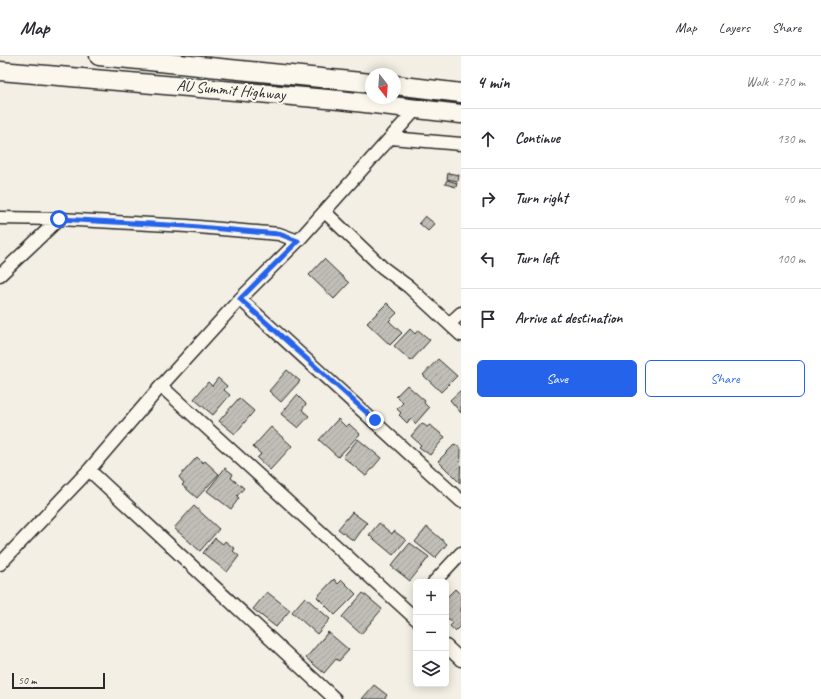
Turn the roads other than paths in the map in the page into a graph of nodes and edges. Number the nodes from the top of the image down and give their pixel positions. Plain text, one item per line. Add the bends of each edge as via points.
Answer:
1 (98, 56) edge
2 (143, 58) edge
3 (0, 71) edge
4 (365, 81) edge
5 (401, 86) edge
6 (461, 93) edge
7 (417, 108) junction
8 (461, 114) edge
9 (391, 138) junction
10 (461, 144) edge
11 (325, 212) junction
12 (0, 218) edge
13 (59, 219) junction
14 (298, 241) junction
15 (0, 275) edge
16 (240, 299) junction
17 (461, 313) edge
18 (449, 324) junction
19 (461, 335) edge
20 (161, 386) junction
21 (89, 470) junction
22 (461, 501) edge
23 (461, 552) edge
24 (0, 564) edge
25 (437, 579) edge
26 (413, 611) edge
27 (449, 649) edge
28 (461, 660) edge
29 (334, 699) edge

1 - 2 main road, AU Summit Highway
2 - 4 main road, AU Summit Highway
3 - 7 main road, AU Summit Highway
5 - 6 main road
7 - 8 main road, AU Summit Highway
7 - 9 street
9 - 10 street
9 - 11 street
11 - 14 street
11 - 18 street via 382,267 409,287
12 - 13 street
13 - 14 street via 279,234
13 - 15 street
14 - 16 street
16 - 20 street
16 - 22 street
17 - 18 street
18 - 19 street
20 - 21 street
20 - 26 street
21 - 24 street
21 - 29 street
23 - 25 street
27 - 28 street

